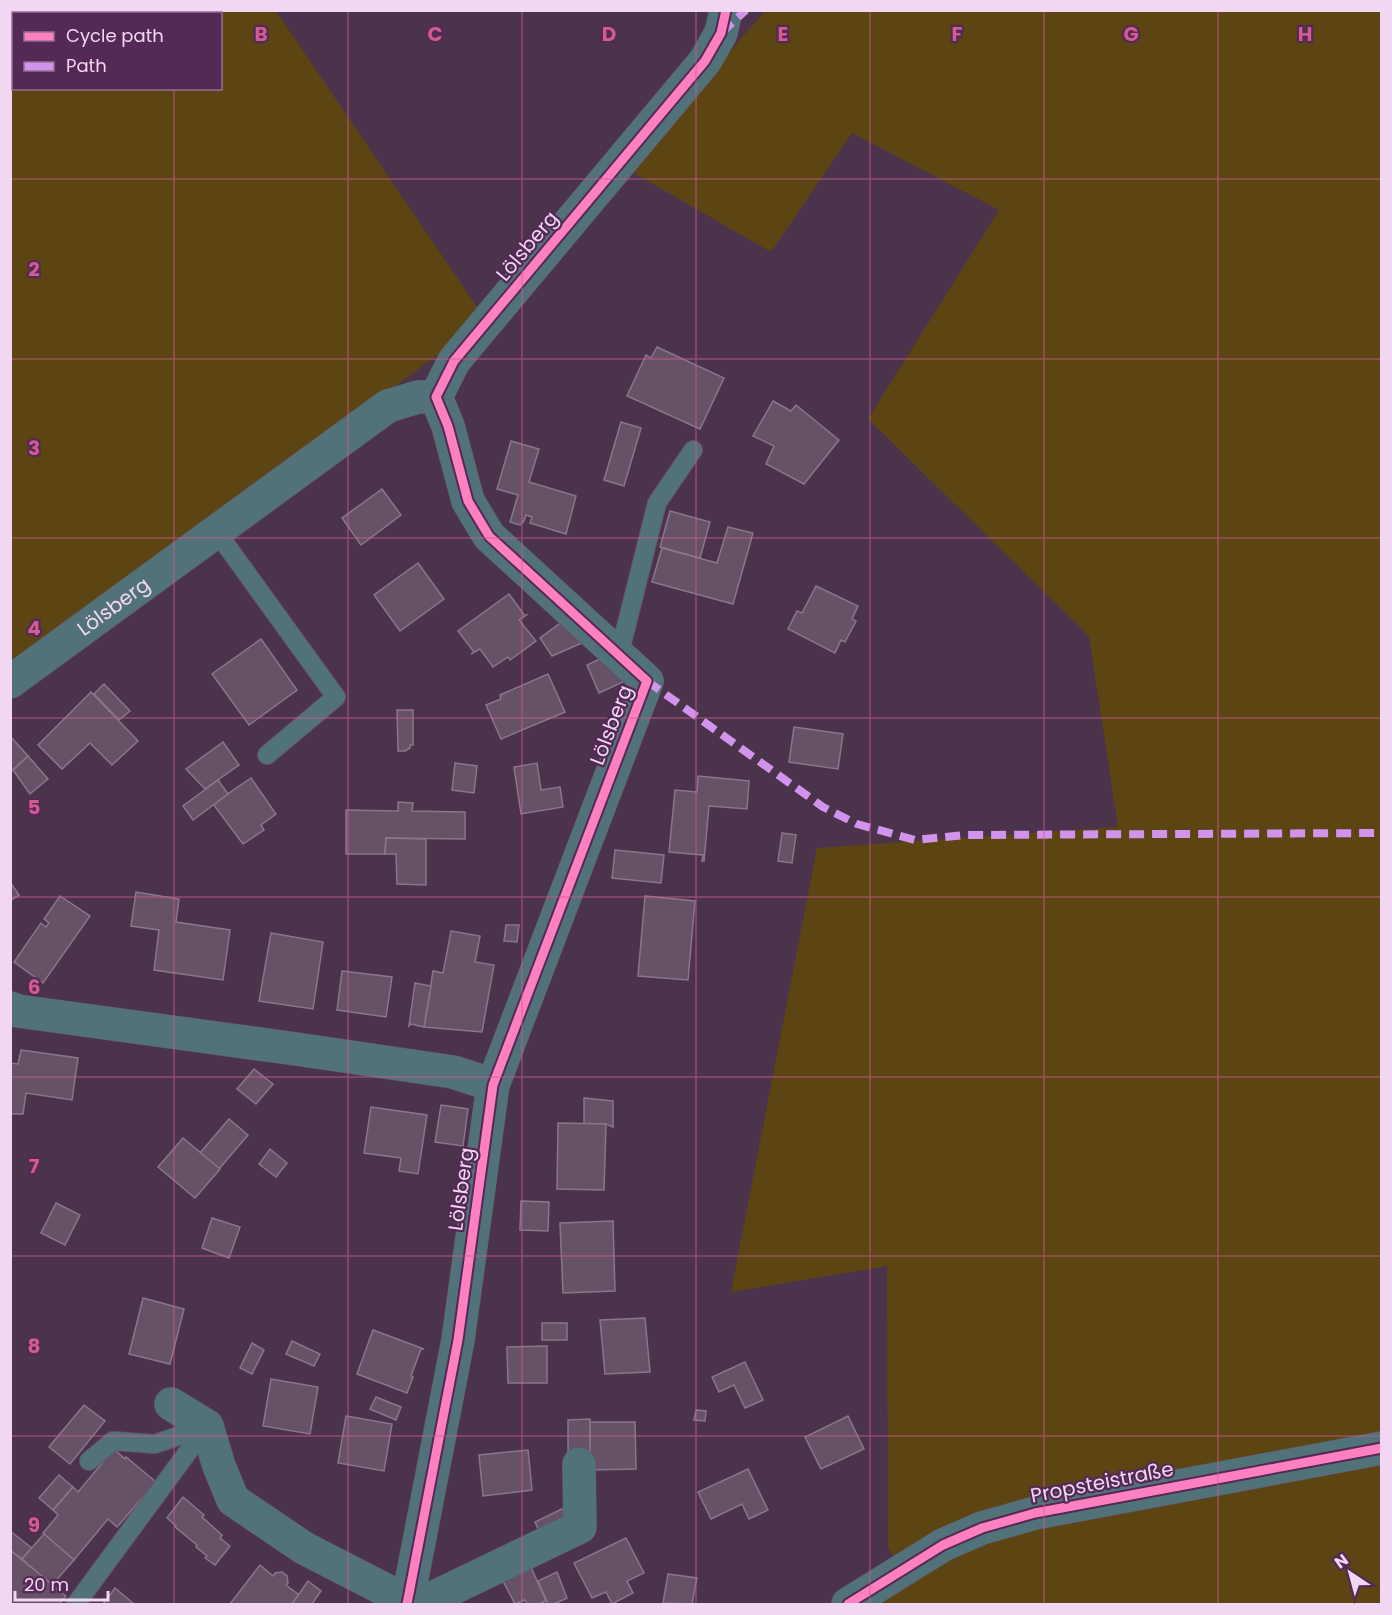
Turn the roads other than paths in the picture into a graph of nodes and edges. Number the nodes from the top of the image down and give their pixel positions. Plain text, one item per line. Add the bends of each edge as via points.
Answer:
1 (726, 10) edge
2 (436, 397) junction
3 (693, 450) dead end
4 (216, 531) junction
5 (619, 655) junction
6 (10, 682) edge
7 (267, 755) dead end
8 (10, 1008) edge
9 (493, 1085) junction
10 (171, 1404) dead end
11 (207, 1426) junction
12 (1382, 1448) edge
13 (89, 1461) dead end
14 (579, 1464) dead end
15 (412, 1603) edge
16 (76, 1605) edge
17 (848, 1605) edge

1 - 2 street, Lölsberg via 721,33 705,61 454,361
2 - 4 street, Lölsberg via 418,397 388,406
2 - 5 street, Lölsberg via 468,501 489,536
3 - 5 lane via 657,503
4 - 6 street, Lölsberg
4 - 7 lane via 336,697
5 - 9 street, Lölsberg via 647,681
8 - 9 street via 453,1072
9 - 15 street, Lölsberg via 458,1340
10 - 11 street
11 - 13 lane via 155,1444 113,1441
11 - 15 street via 232,1500 304,1548
11 - 16 lane
12 - 17 street, Propsteistraße via 1035,1513 993,1525 943,1545
14 - 15 street via 580,1527

